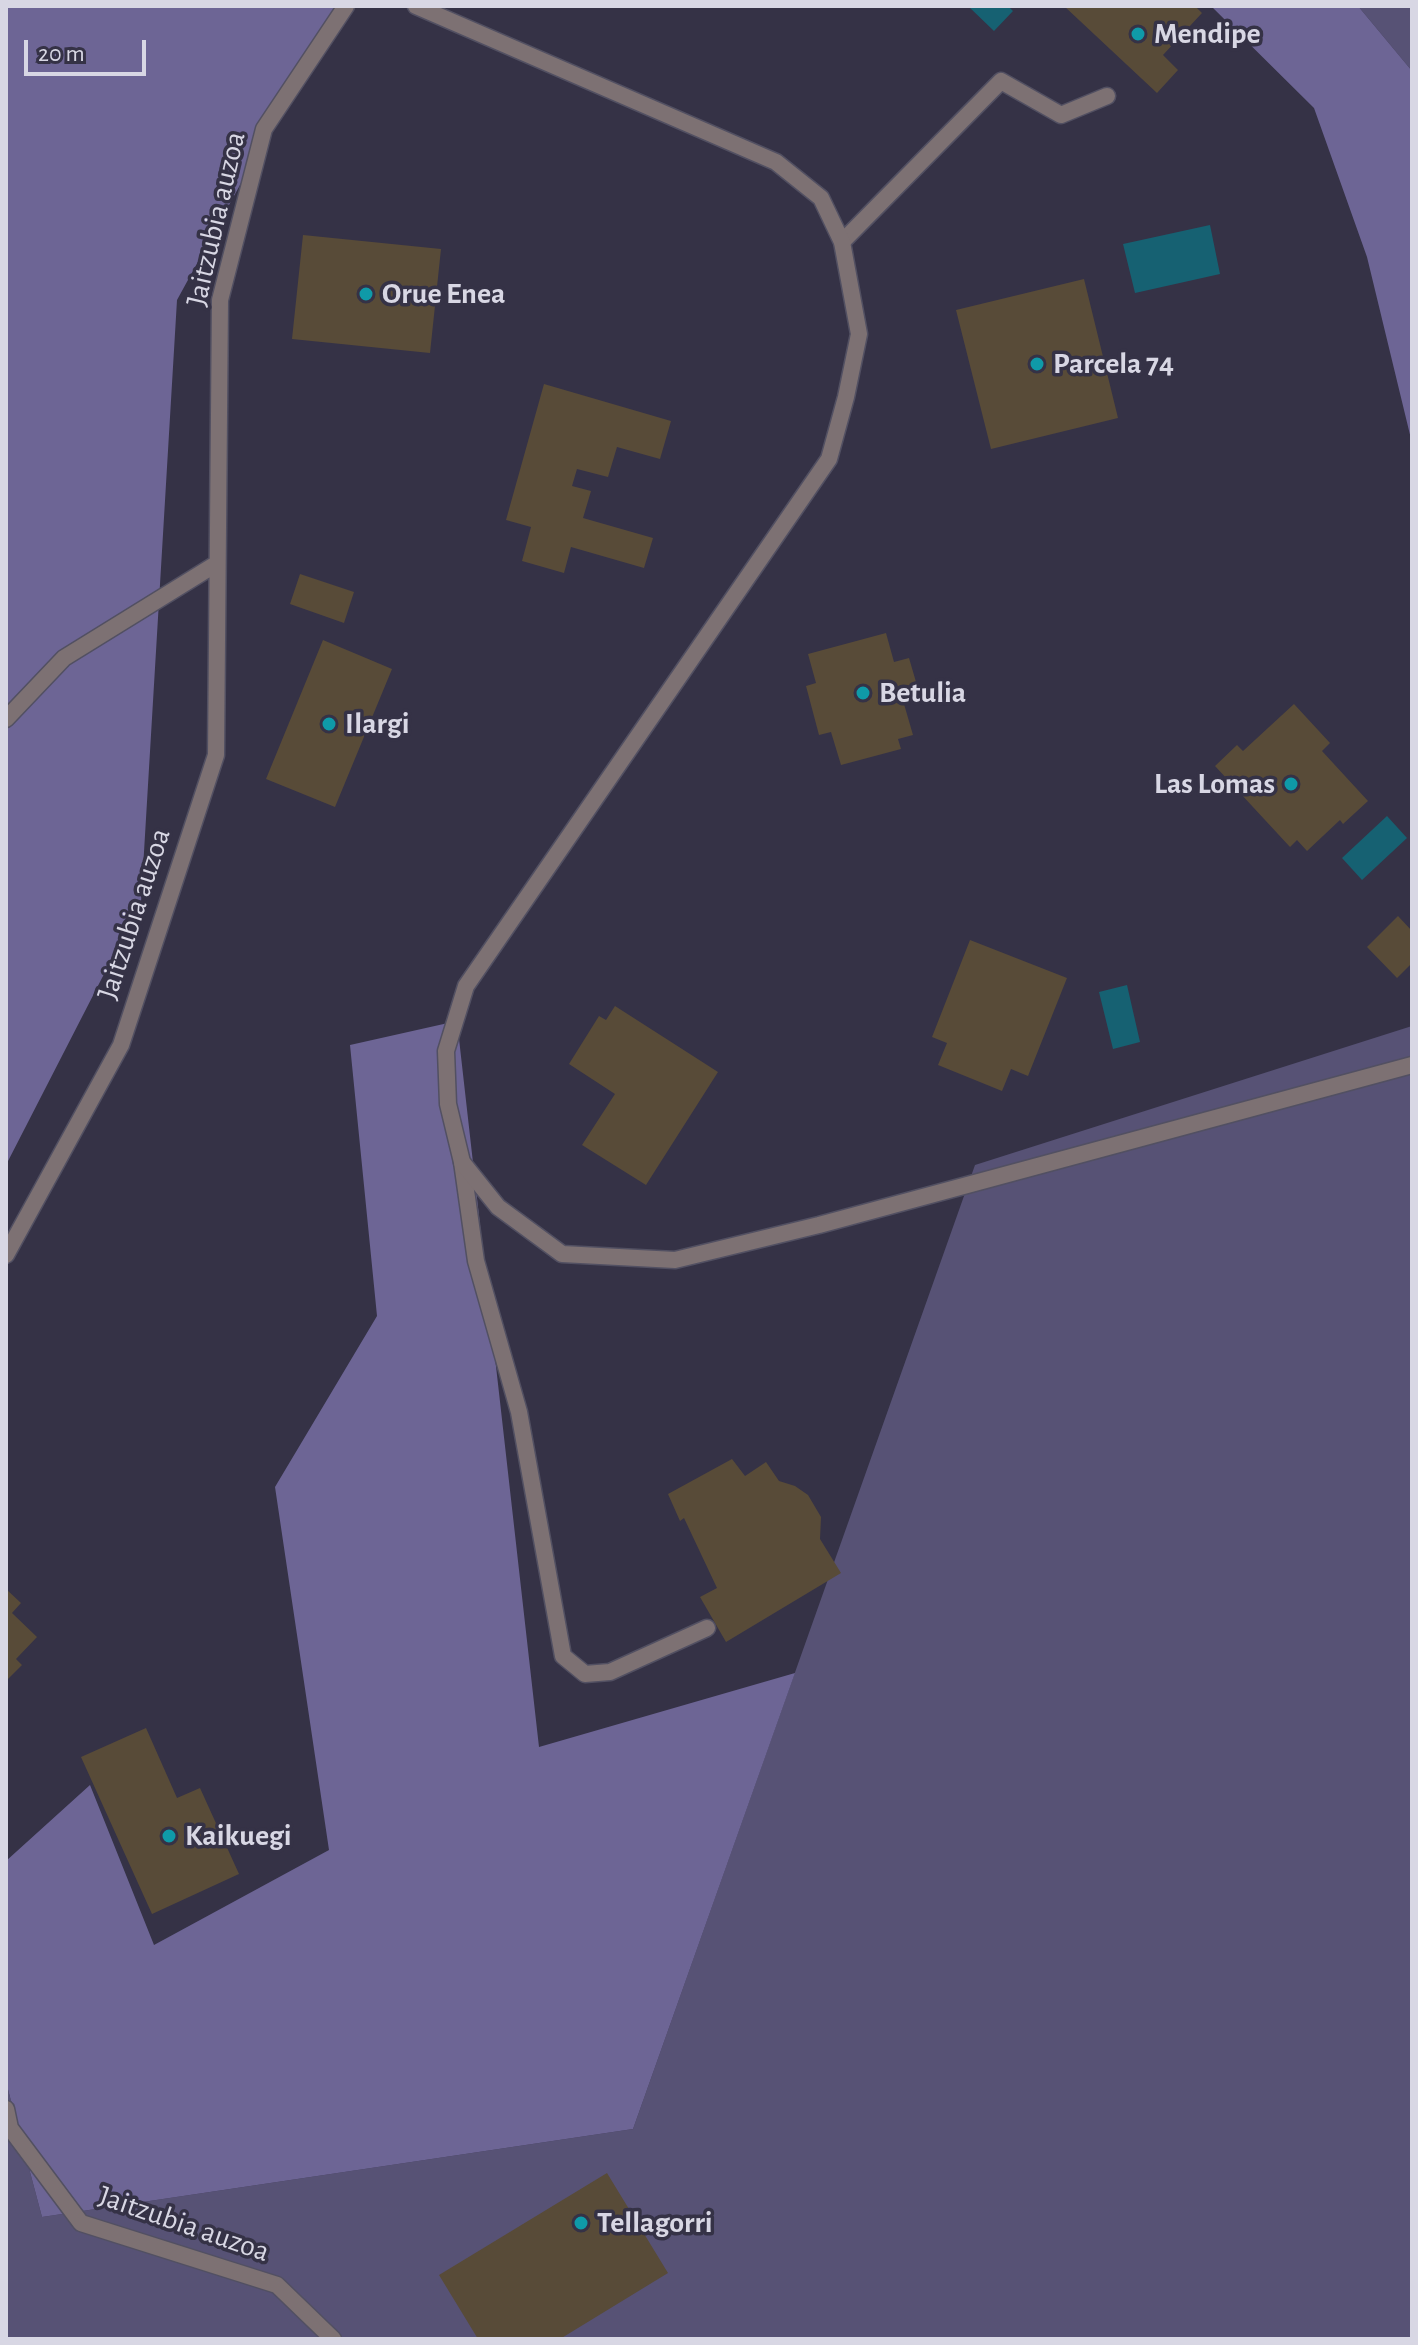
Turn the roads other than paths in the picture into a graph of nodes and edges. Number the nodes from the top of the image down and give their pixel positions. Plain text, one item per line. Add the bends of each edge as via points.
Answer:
1 (346, 6) edge
2 (416, 6) edge
3 (1107, 96) dead end
4 (842, 242) junction
5 (216, 564) junction
6 (6, 719) edge
7 (1412, 1065) edge
8 (462, 1162) junction
9 (6, 1255) edge
10 (707, 1628) dead end
11 (6, 2109) edge
12 (333, 2339) edge

1 - 5 street, Jaitzubia auzoa via 264,129 220,300
2 - 4 street via 776,162 821,198
3 - 4 street via 1061,115 1001,81
4 - 8 street via 859,334 829,459 466,986 446,1051 448,1104
5 - 6 street via 64,658
5 - 9 street, Jaitzubia auzoa via 216,755 121,1045
7 - 8 street via 675,1260 562,1254 498,1207
8 - 10 street via 476,1261 519,1412 563,1656 585,1674 610,1672
11 - 12 street, Jaitzubia auzoa via 10,2128 81,2223 277,2285

